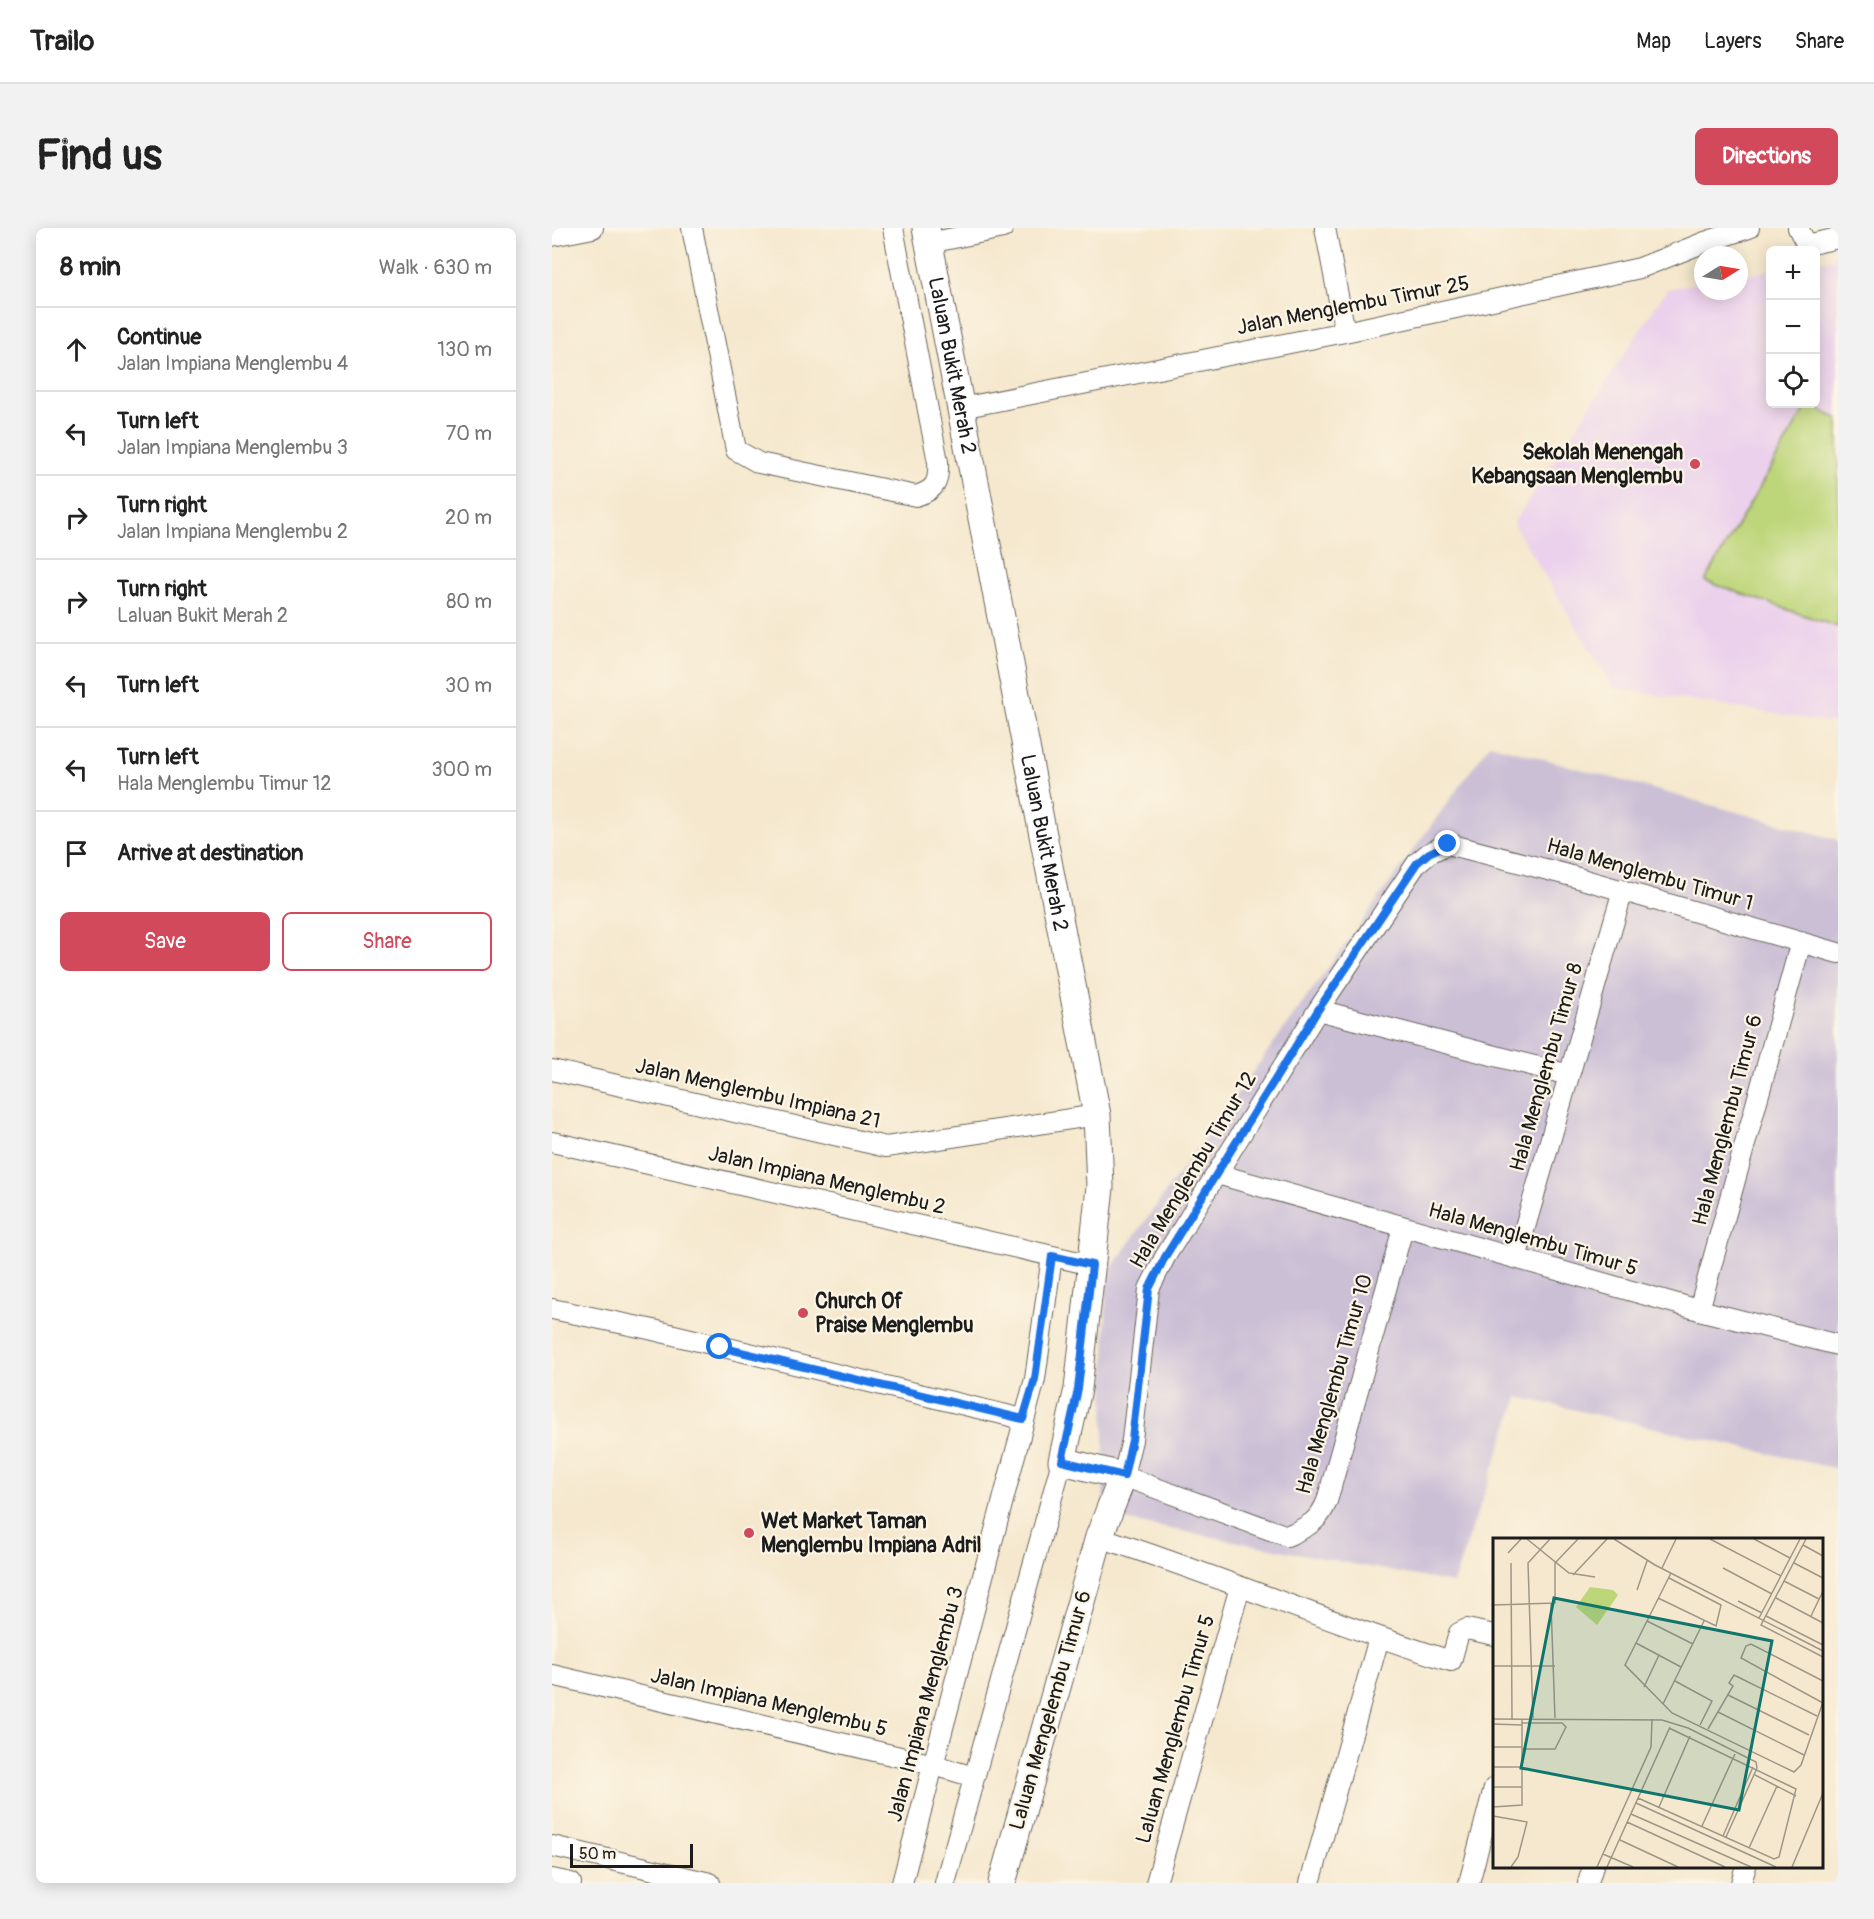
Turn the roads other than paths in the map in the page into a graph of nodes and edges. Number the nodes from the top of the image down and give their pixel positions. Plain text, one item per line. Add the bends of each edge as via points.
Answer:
1 (593, 228) edge
2 (692, 228) edge
3 (893, 228) edge
4 (1003, 228) edge
5 (1325, 228) edge
6 (1749, 228) edge
7 (556, 233) edge
8 (927, 236) edge
9 (1803, 236) edge
10 (1838, 238) edge
11 (1345, 332) junction
12 (961, 408) junction
13 (1448, 844) joint
14 (1623, 890) junction
15 (1801, 942) junction
16 (1838, 952) edge
17 (1318, 1010) junction
18 (552, 1070) edge
19 (1569, 1075) junction
20 (1097, 1115) junction
21 (552, 1142) edge
22 (1217, 1174) junction
23 (1404, 1227) junction
24 (1052, 1256) junction
25 (1516, 1258) junction
26 (1092, 1265) junction
27 (552, 1309) edge
28 (1699, 1310) junction
29 (1838, 1345) edge
30 (1023, 1419) junction
31 (1062, 1461) junction
32 (1124, 1476) junction
33 (1099, 1537) junction
34 (1240, 1587) junction
35 (1493, 1635) edge
36 (1379, 1638) junction
37 (552, 1675) edge
38 (934, 1765) junction
39 (974, 1777) junction
40 (1493, 1792) edge
41 (552, 1846) edge
42 (1592, 1868) edge
43 (1745, 1868) edge
44 (552, 1878) edge
45 (571, 1883) edge
46 (710, 1883) edge
47 (902, 1883) edge
48 (945, 1883) edge
49 (1002, 1883) edge
50 (1156, 1883) edge
51 (1311, 1883) edge
52 (1469, 1883) edge
53 (1588, 1883) edge
54 (1741, 1883) edge

1 - 7 street
2 - 3 street, Laluan Bukit Merah 2 via 736,450 759,464 916,495 929,492 939,473
4 - 8 street
5 - 11 street
6 - 11 street, Jalan Menglembu Timur 25 via 1640,268
8 - 12 street, Laluan Bukit Merah 2
9 - 10 street
11 - 12 street, Jalan Menglembu Timur 25
12 - 20 street, Laluan Bukit Merah 2
13 - 14 street, Hala Menglembu Timur 1
13 - 17 street, Hala Menglembu Timur 12 via 1417,863
14 - 15 street, Hala Menglembu Timur 1
14 - 19 street, Hala Menglembu Timur 8
15 - 16 street, Hala Menglembu Timur 1
15 - 28 street, Hala Menglembu Timur 6
17 - 19 street
17 - 22 street, Hala Menglembu Timur 12
18 - 20 street, Jalan Menglembu Impiana 21 via 885,1148
19 - 25 street, Hala Menglembu Timur 8
20 - 26 street, Laluan Bukit Merah 2 via 1100,1187
21 - 24 street, Jalan Impiana Menglembu 2
22 - 23 street, Hala Menglembu Timur 5
22 - 32 street, Hala Menglembu Timur 12 via 1149,1289 1132,1440
23 - 25 street, Hala Menglembu Timur 5
23 - 32 street, Hala Menglembu Timur 10 via 1327,1501 1322,1514 1309,1526 1287,1536
24 - 26 street, Jalan Impiana Menglembu 2
24 - 30 street, Jalan Impiana Menglembu 3 via 1035,1379
25 - 28 street, Hala Menglembu Timur 5
26 - 31 street, Laluan Bukit Merah 2 via 1078,1389
27 - 30 street
28 - 29 street, Hala Menglembu Timur 5
30 - 38 street, Jalan Impiana Menglembu 3
31 - 32 street
31 - 39 street
32 - 33 street, Laluan Mengelembu Timur 6
33 - 34 street
33 - 49 street, Laluan Mengelembu Timur 6
34 - 36 street
34 - 50 street, Laluan Menglembu Timur 5
35 - 36 street via 1467,1629 1459,1633 1451,1661
36 - 51 street
37 - 38 street, Jalan Impiana Menglembu 5
38 - 39 street, Jalan Impiana Menglembu 5
38 - 47 street, Jalan Impiana Menglembu 3
39 - 48 street
40 - 52 street
41 - 46 street
42 - 53 street
43 - 54 street
44 - 45 street

